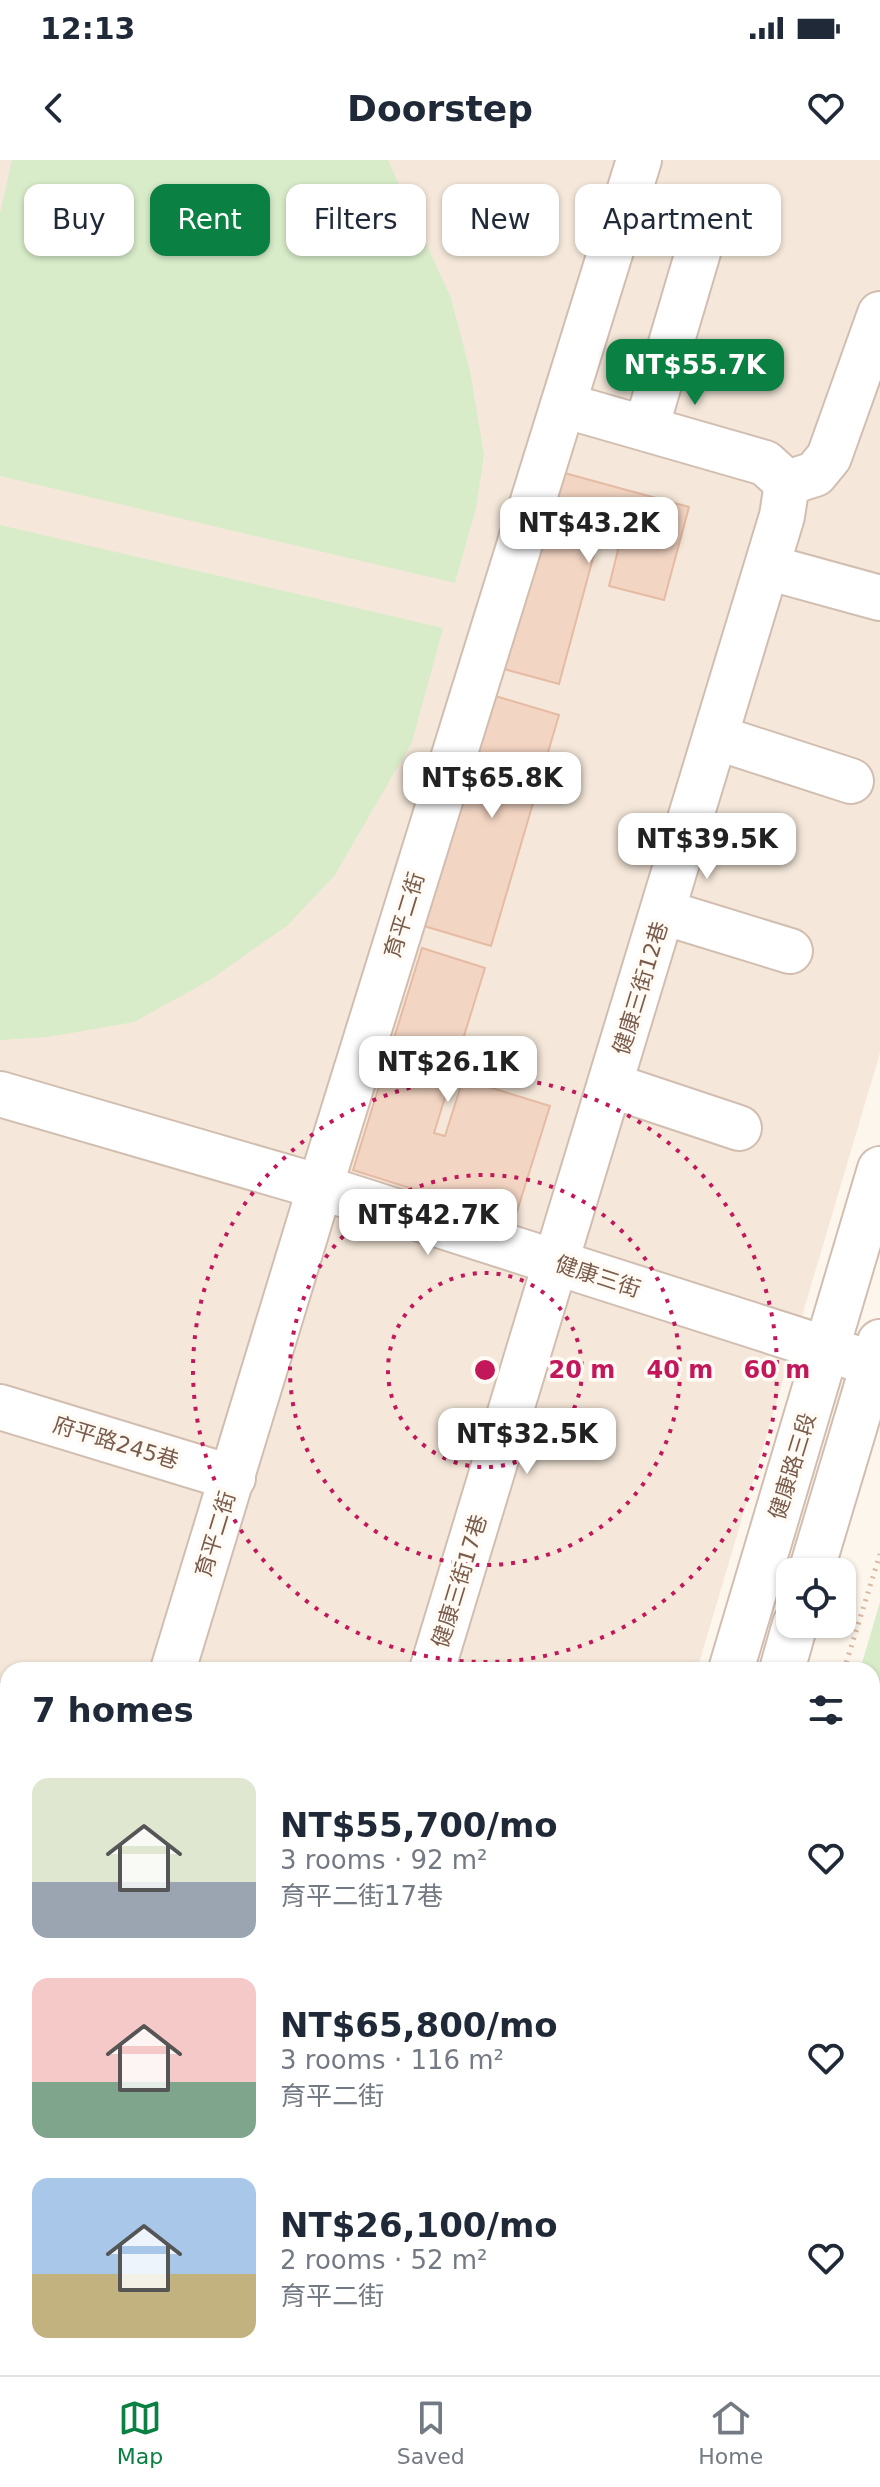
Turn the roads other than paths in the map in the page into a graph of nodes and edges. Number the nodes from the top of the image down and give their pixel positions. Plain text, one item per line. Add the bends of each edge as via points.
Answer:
1 (639, 160) edge
2 (697, 256) edge
3 (880, 314) edge
4 (563, 405) junction
5 (646, 428) junction
6 (787, 483) junction
7 (767, 567) junction
8 (880, 598) edge
9 (715, 737) junction
10 (851, 781) dead end
11 (663, 912) junction
12 (790, 951) dead end
13 (610, 1085) junction
14 (0, 1094) edge
15 (739, 1128) dead end
16 (880, 1169) edge
17 (320, 1187) junction
18 (557, 1263) junction
19 (827, 1349) junction
20 (878, 1358) edge
21 (0, 1407) edge
22 (233, 1478) junction
23 (815, 1558) edge
24 (791, 1638) edge
25 (176, 1662) edge
26 (434, 1662) edge
27 (733, 1662) edge
28 (784, 1662) edge

1 - 4 street, 育平二街
2 - 5 street
3 - 6 street via 829,457 815,474
4 - 5 street
4 - 17 street, 育平二街
5 - 6 street via 765,463
6 - 7 street, 健康三街12巷
7 - 8 street
7 - 9 street, 健康三街12巷
9 - 10 street
9 - 11 street, 健康三街12巷
11 - 12 street
11 - 13 street, 健康三街12巷
13 - 15 street
13 - 18 street, 健康三街12巷
14 - 17 street, 健康三街
16 - 19 street, 健康路三段
17 - 18 street, 健康三街
17 - 22 street, 育平二街
18 - 19 street, 健康三街
18 - 26 street, 健康三街17巷
19 - 20 street, 健康三街
19 - 27 street, 健康路三段
20 - 23 street
21 - 22 street, 府平路245巷
22 - 25 street, 育平二街
24 - 28 street

